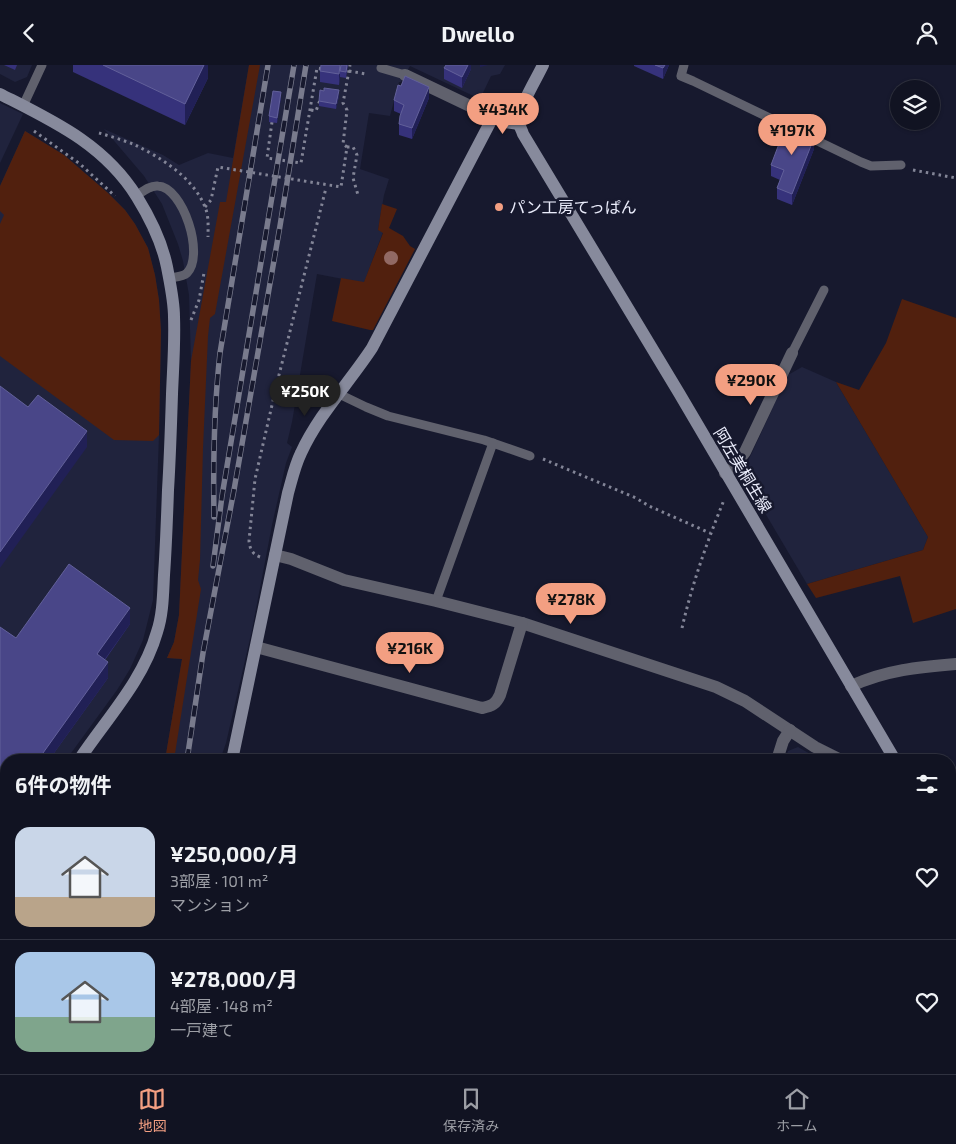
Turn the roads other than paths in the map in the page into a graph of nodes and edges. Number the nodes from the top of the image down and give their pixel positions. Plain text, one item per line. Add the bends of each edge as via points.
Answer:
1 (42, 65) edge
2 (544, 65) edge
3 (684, 65) edge
4 (381, 68) dead end
5 (405, 75) joint
6 (0, 94) edge
7 (23, 106) junction
8 (493, 117) junction
9 (519, 124) junction
10 (901, 165) road end
11 (136, 196) junction
12 (169, 278) junction
13 (824, 291) dead end
14 (792, 353) joint
15 (339, 394) junction
16 (492, 443) junction
17 (530, 456) road end
18 (725, 473) junction
19 (275, 555) junction
20 (436, 601) junction
21 (522, 623) junction
22 (256, 647) junction
23 (956, 664) edge
24 (851, 686) junction
25 (790, 730) junction
26 (83, 754) edge
27 (233, 754) edge
28 (779, 754) edge
29 (830, 754) edge
30 (892, 754) edge

1 - 7 lane
2 - 9 street via 523,105
3 - 10 lane via 681,76 861,162 871,166
4 - 5 lane
5 - 8 street
6 - 7 street
7 - 11 street via 86,142 116,169
8 - 9 street
8 - 15 street via 372,347
9 - 18 street, 阿左美桐生線
11 - 12 street via 160,242
11 - 12 lane via 158,186 170,192 185,213 193,240 192,264 187,273
12 - 26 street via 174,315 174,357 162,612 146,662
13 - 14 lane
14 - 18 street via 744,452
15 - 16 lane via 388,416
15 - 19 street via 300,454
16 - 17 lane
16 - 20 lane
18 - 24 street, 阿左美桐生線
19 - 20 street via 344,579
19 - 22 street
20 - 21 street
21 - 22 street via 500,695 490,707
21 - 25 street via 716,687
22 - 27 street
23 - 24 street via 903,669
24 - 30 street, 阿左美桐生線
25 - 28 street
25 - 29 street

